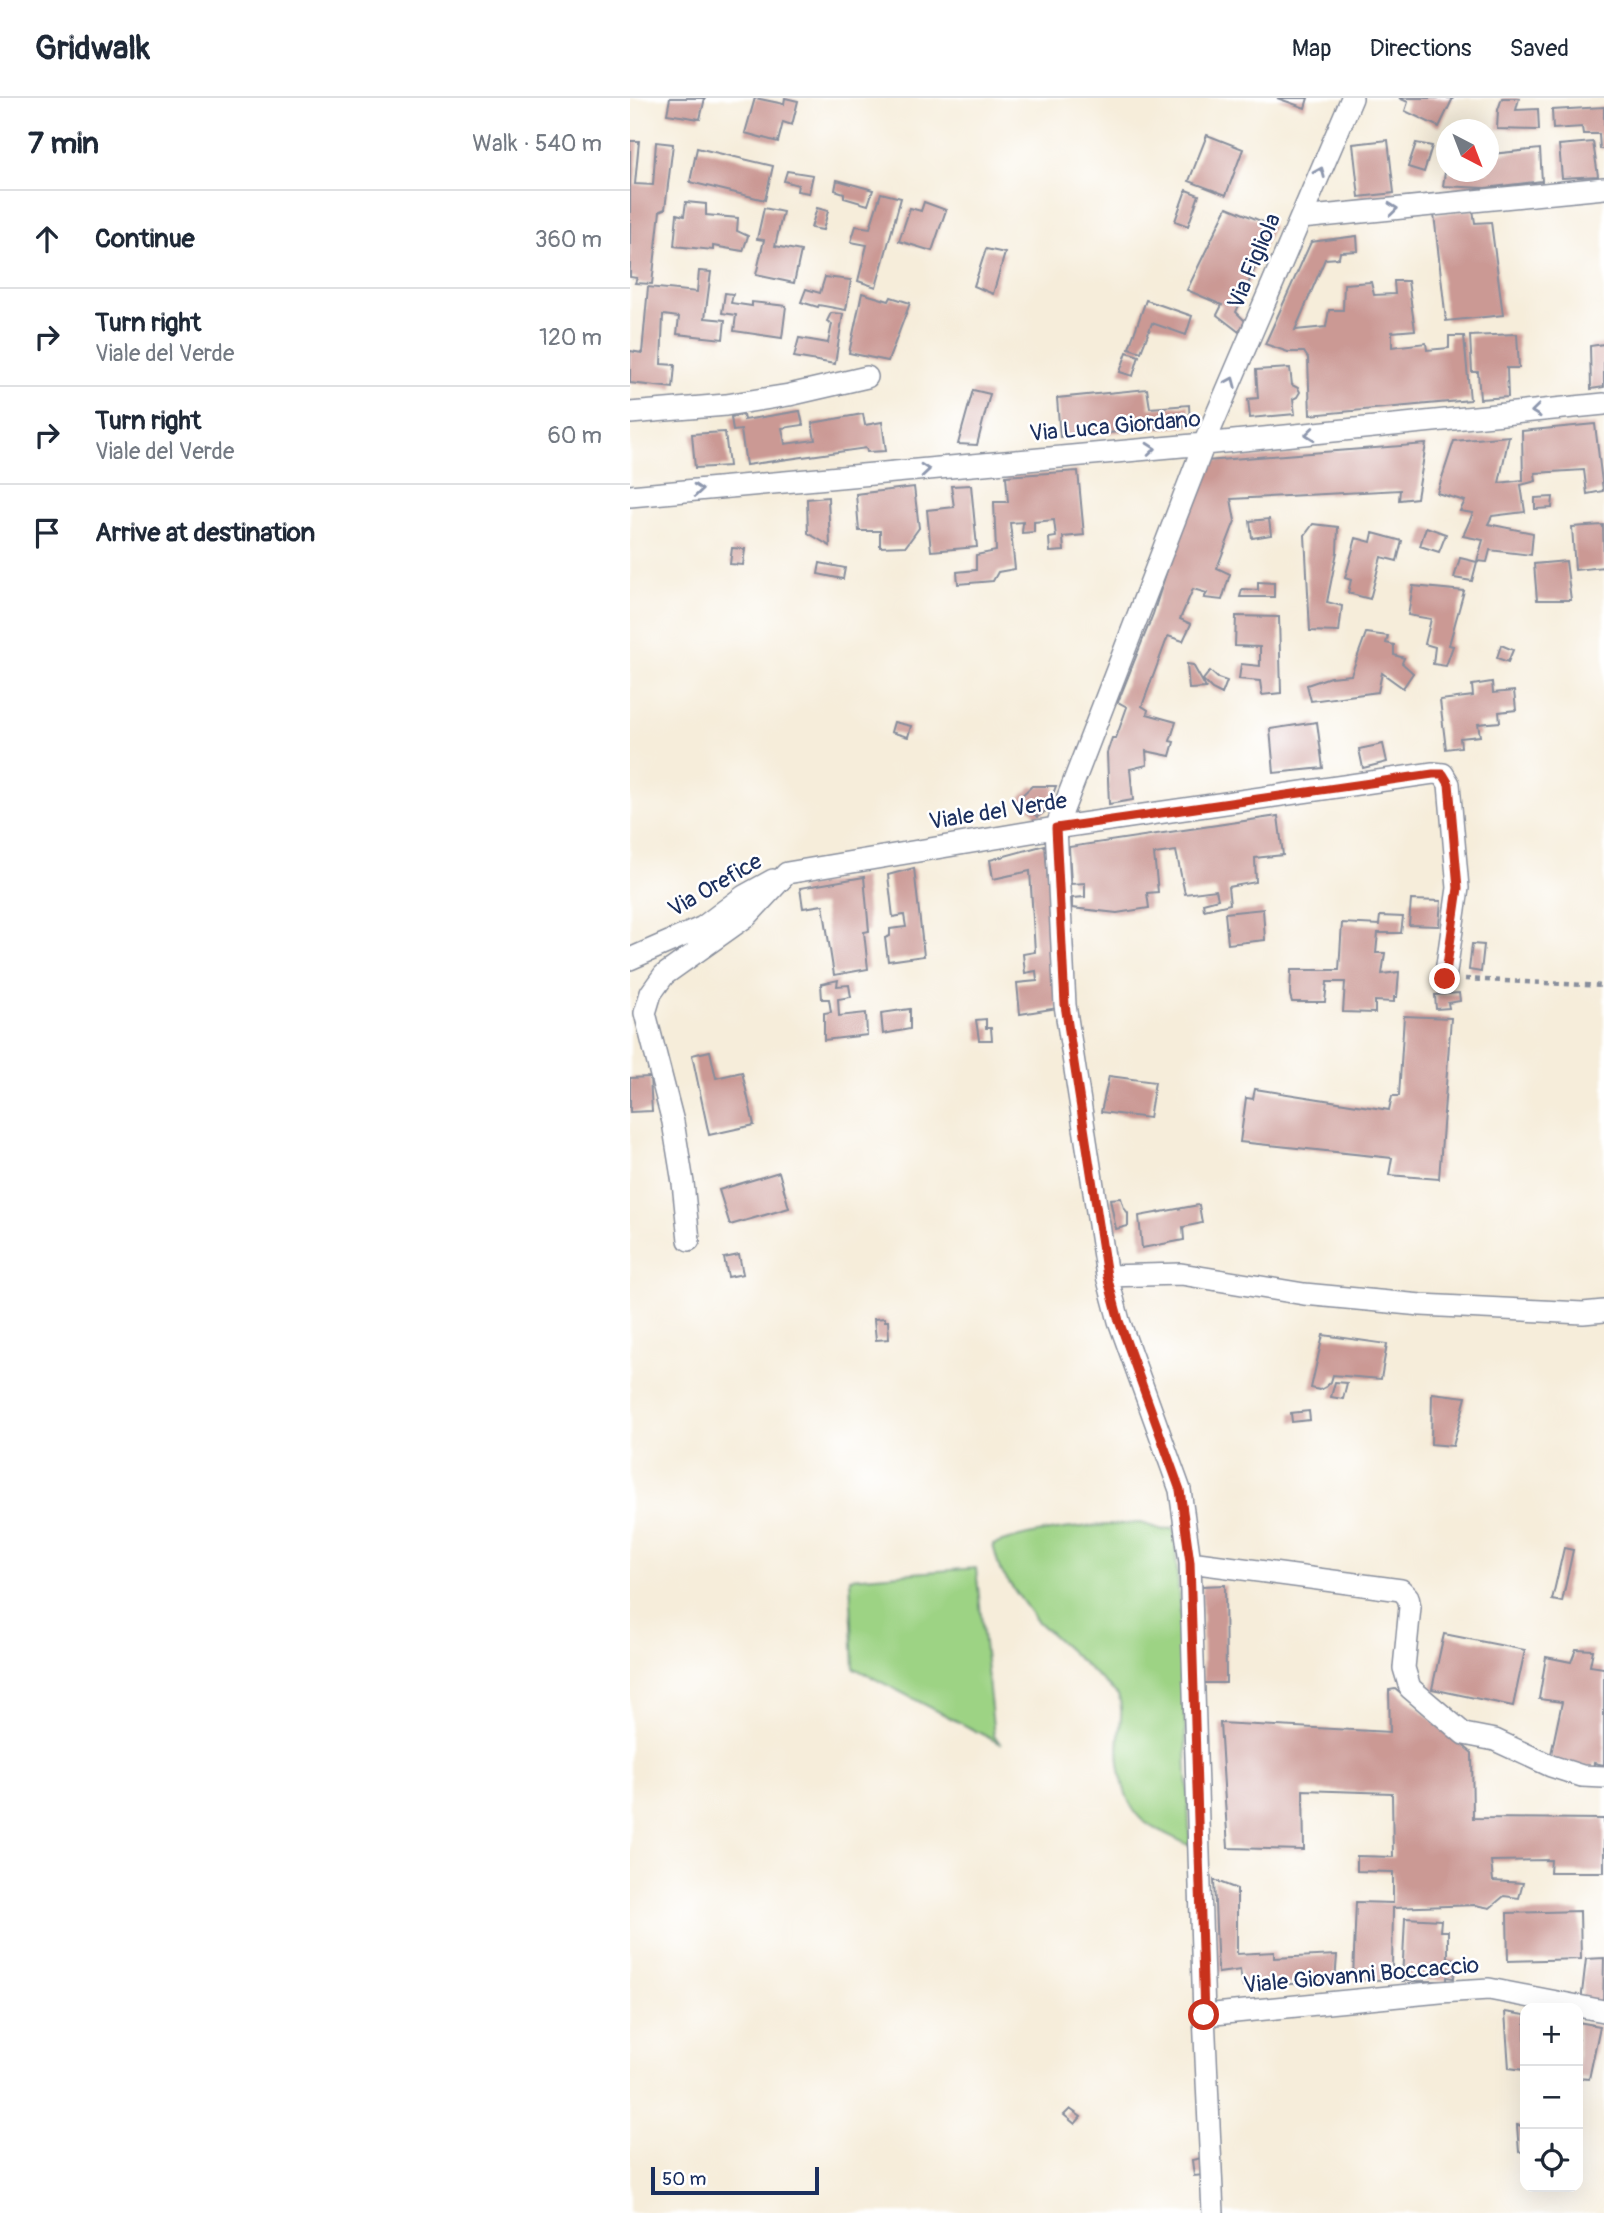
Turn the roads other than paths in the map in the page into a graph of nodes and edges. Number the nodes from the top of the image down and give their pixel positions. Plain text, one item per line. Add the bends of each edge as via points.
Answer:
1 (1352, 98) edge
2 (1604, 188) edge
3 (1301, 218) junction
4 (867, 377) dead end
5 (1604, 404) edge
6 (630, 413) edge
7 (1204, 444) junction
8 (630, 496) edge
9 (1056, 828) junction
10 (787, 873) junction
11 (630, 959) edge
12 (1445, 979) road end
13 (688, 1240) dead end
14 (1107, 1276) junction
15 (1604, 1311) edge
16 (1190, 1562) junction
17 (1604, 1777) edge
18 (1604, 2011) edge
19 (1204, 2015) junction
20 (1213, 2213) edge

3 -> 1 street, Via Figliola
3 -> 2 street
7 -> 3 street, Via Figliola
4 - 6 street via 726,405
5 -> 7 street, Via Luca Giordano
8 -> 7 street, Via Luca Giordano
7 - 9 street, Via Figliola
9 - 10 street, Viale del Verde
9 - 12 street, Viale del Verde via 1443,774 1449,784 1458,888
9 - 14 street via 1065,1005
10 - 11 street, Via Orefice via 744,896 703,927
10 - 13 street via 747,916 664,975 651,993 645,1013 673,1122
14 - 15 street via 1181,1273 1304,1294 1421,1305
14 - 16 street via 1180,1490
16 - 17 street via 1401,1590 1410,1607 1404,1668 1410,1688 1464,1734 1495,1740 1582,1776
16 - 19 street
18 - 19 street, Viale Giovanni Boccaccio via 1489,1989
19 - 20 street

